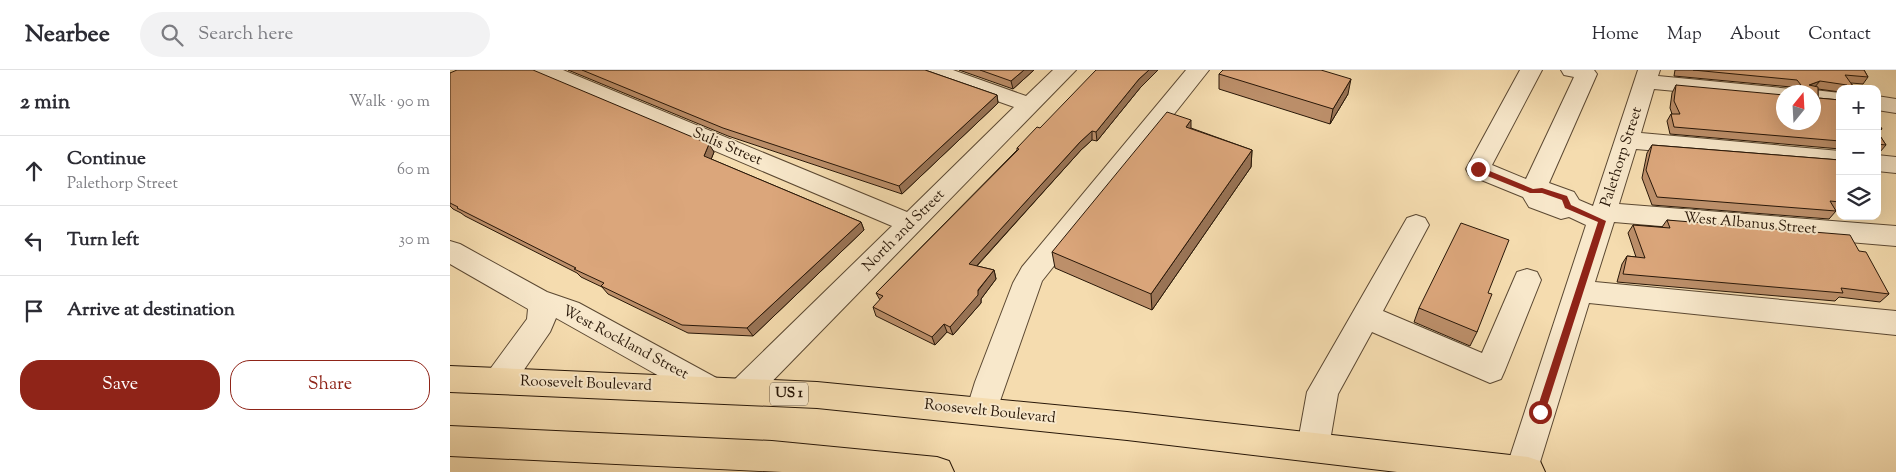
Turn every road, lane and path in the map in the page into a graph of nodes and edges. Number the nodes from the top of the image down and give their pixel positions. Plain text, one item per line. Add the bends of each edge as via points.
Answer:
1 (544, 70) edge
2 (932, 70) edge
3 (1065, 70) edge
4 (1198, 70) edge
5 (1531, 70) edge
6 (1572, 70) edge
7 (1647, 76) edge
8 (1776, 93) edge
9 (1821, 98) edge
10 (1836, 100) edge
11 (1881, 104) edge
12 (1030, 105) junction
13 (1896, 106) edge
14 (1628, 140) junction
15 (1836, 159) edge
16 (1881, 163) edge
17 (1896, 165) edge
18 (1532, 191) junction
19 (1604, 216) junction
20 (911, 224) junction
21 (1416, 226) dead end
22 (1896, 236) edge
23 (450, 251) edge
24 (1527, 280) dead end
25 (1580, 291) junction
26 (538, 300) junction
27 (1365, 316) junction
28 (1896, 323) edge
29 (450, 379) edge
30 (499, 381) junction
31 (712, 390) junction
32 (743, 391) junction
33 (982, 411) junction
34 (450, 441) edge
35 (1313, 447) junction
36 (937, 472) edge
37 (1525, 472) edge

1 - 20 street, Sulis Street
2 - 12 street
3 - 12 street, North 2nd Street
4 - 33 street via 1032,274
5 - 18 street via 1478,169
6 - 18 street via 1586,74
7 - 8 street
7 - 14 street, Palethorp Street
9 - 10 street
11 - 13 street
12 - 20 street, North 2nd Street
14 - 15 street
14 - 19 street, Palethorp Street
16 - 17 street
18 - 19 street, West Albanus Street via 1542,190 1565,198 1568,206
19 - 22 street, West Albanus Street
19 - 25 street, Palethorp Street
20 - 32 street, North 2nd Street
21 - 27 street
23 - 26 street, West Rockland Street
24 - 27 street via 1490,370
25 - 28 street
25 - 37 street, Palethorp Street
26 - 30 street, West Rockland Street via 544,315 540,324
26 - 31 street, West Rockland Street via 569,311
27 - 35 street via 1323,392
29 - 30 highway, Roosevelt Boulevard / US 1
30 - 31 highway, Roosevelt Boulevard / US 1
31 - 32 highway, Roosevelt Boulevard / US 1
32 - 33 highway, Roosevelt Boulevard / US 1
33 - 35 highway, Roosevelt Boulevard / US 1
34 - 36 highway via 772,456
35 - 37 highway, Roosevelt Boulevard / US 1

